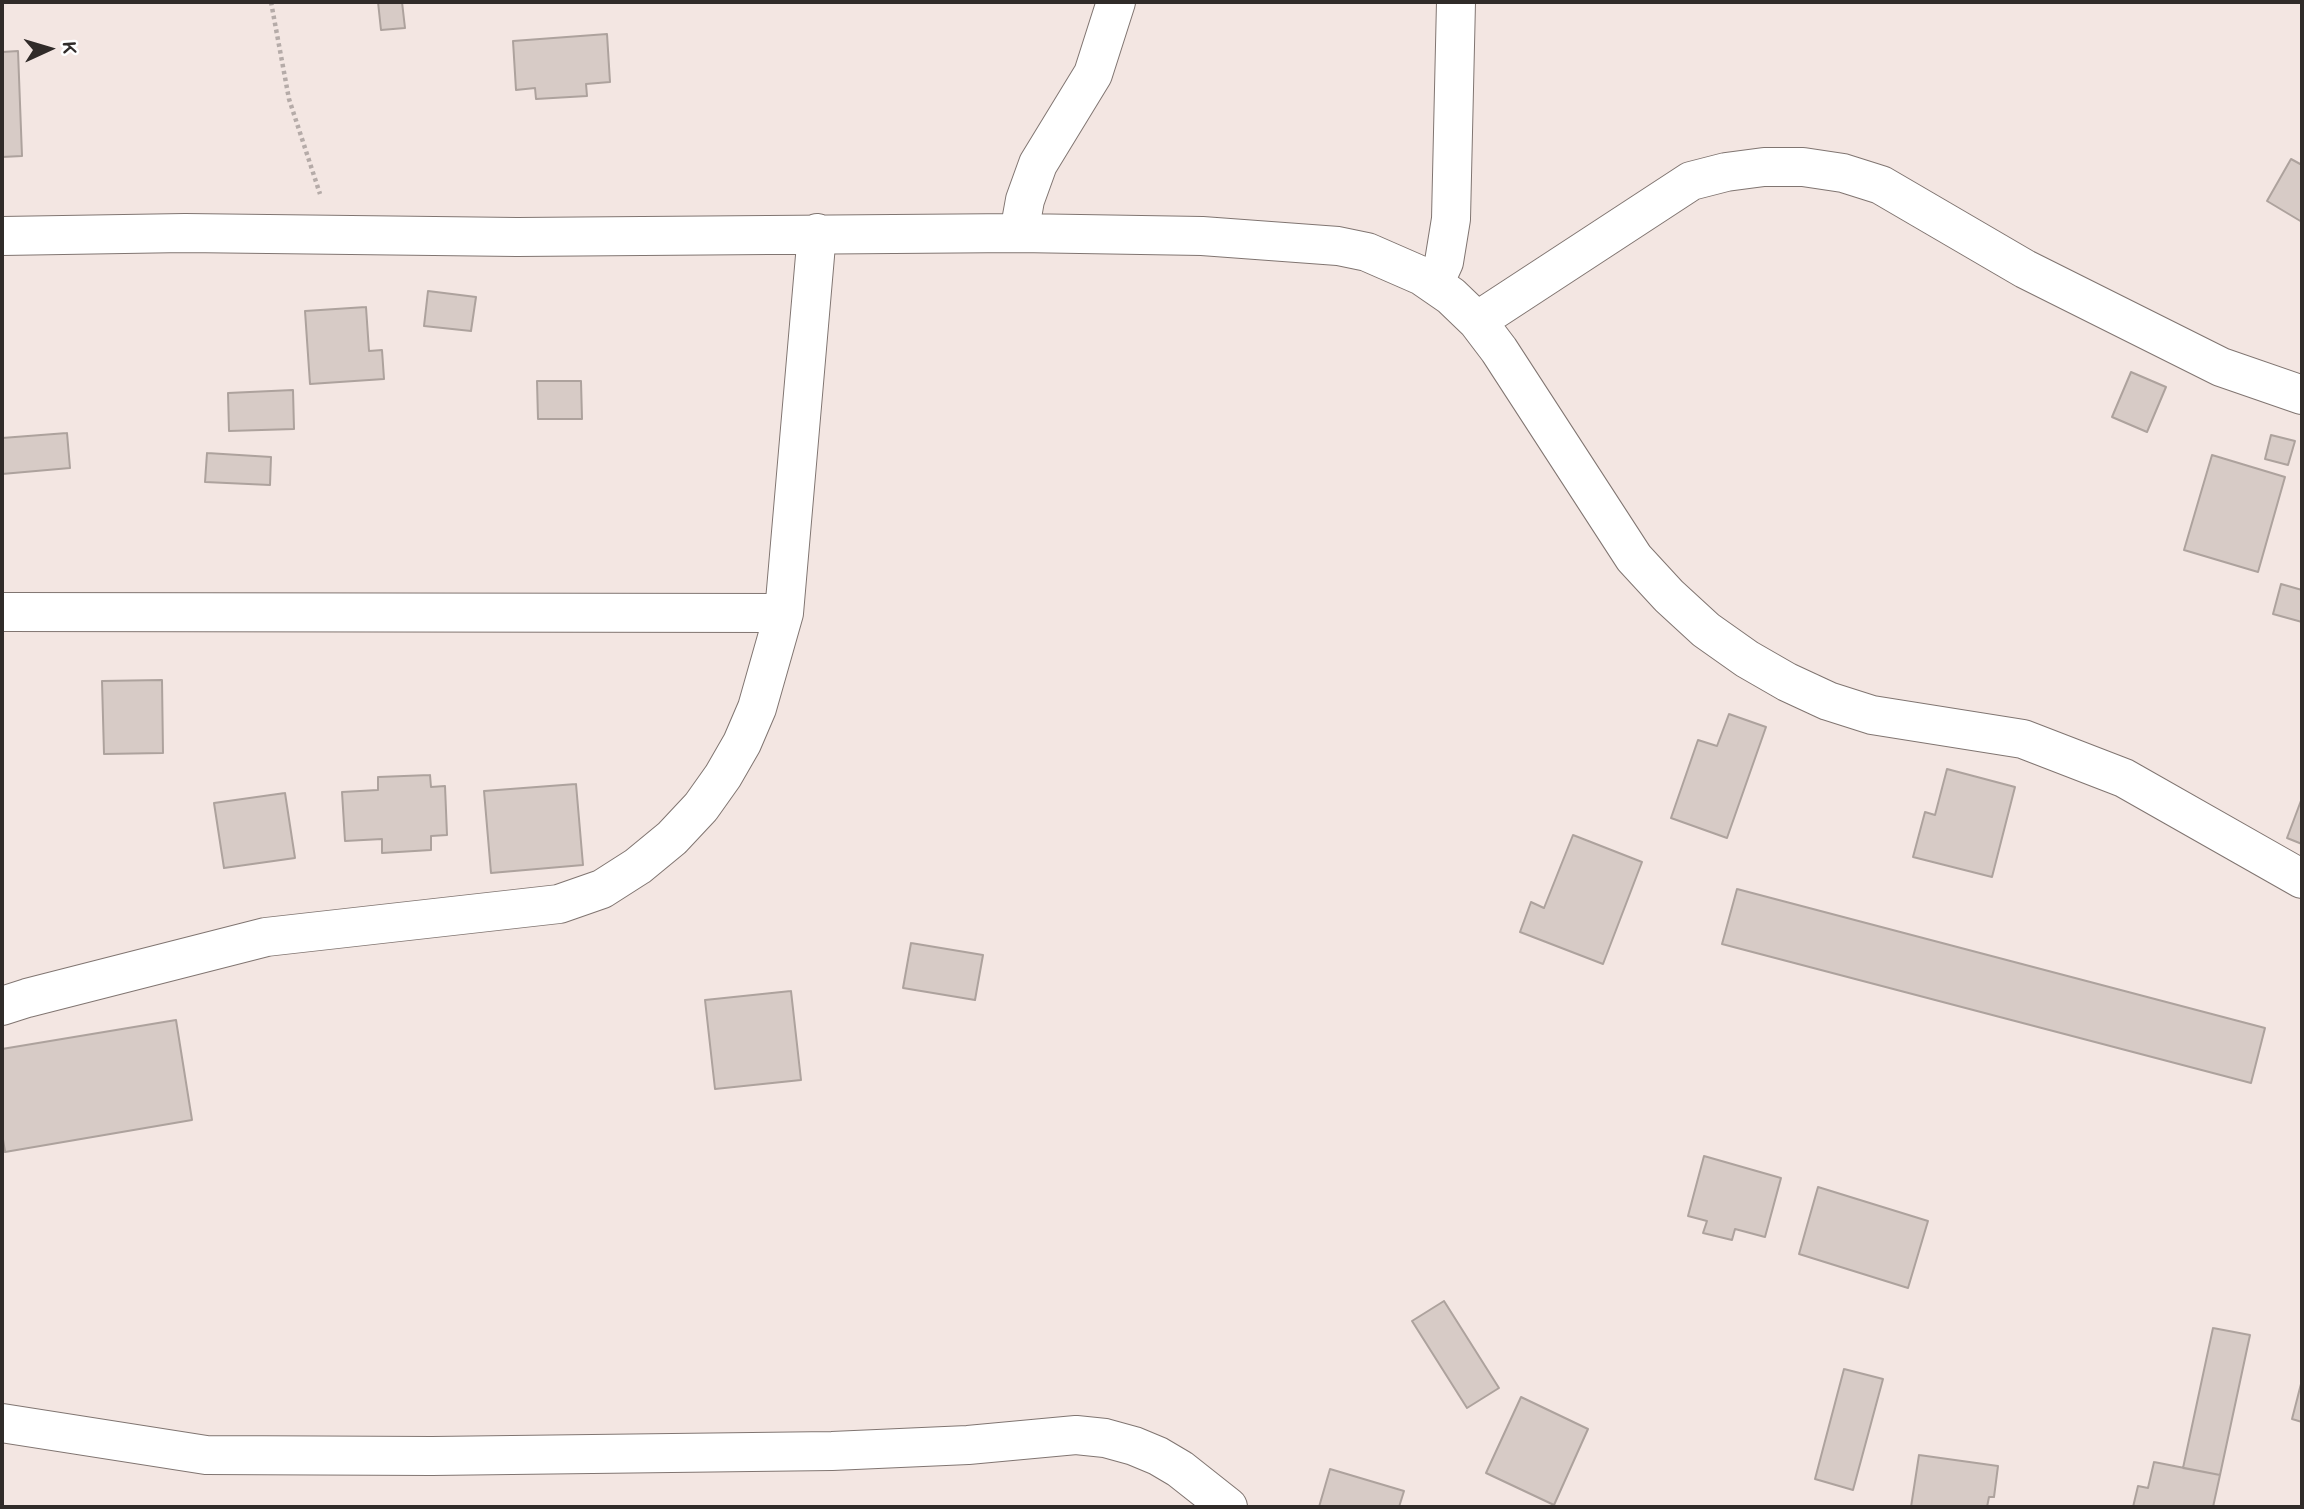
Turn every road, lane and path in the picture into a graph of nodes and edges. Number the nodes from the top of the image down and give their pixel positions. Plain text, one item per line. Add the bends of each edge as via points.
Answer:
1 (271, 2) edge
2 (1116, 2) edge
3 (1456, 2) edge
4 (817, 233) junction
5 (1019, 233) junction
6 (333, 235) junction
7 (2, 236) edge
8 (1434, 284) junction
9 (1477, 321) junction
10 (2302, 396) edge
11 (2, 612) edge
12 (784, 613) junction
13 (2302, 879) edge
14 (2, 1006) edge
15 (2, 1423) edge
16 (1228, 1507) edge

1 - 6 path via 289,99
2 - 5 street via 1093,74 1038,164
3 - 8 street via 1451,219 1444,262
4 - 5 street
4 - 6 street
4 - 12 street
5 - 8 street via 1202,236 1338,246 1395,262
6 - 7 street
8 - 9 street
9 - 10 street via 1691,181 1764,167 1804,167 1881,185 2037,275 2221,367
9 - 13 street via 1634,558 1706,630 1747,659 1828,701 1872,715 2023,739 2124,778
11 - 12 street
12 - 14 street via 757,708 723,776 672,838 602,889 559,904 266,937
15 - 16 street via 206,1455 832,1451 1076,1435 1105,1438 1158,1456

